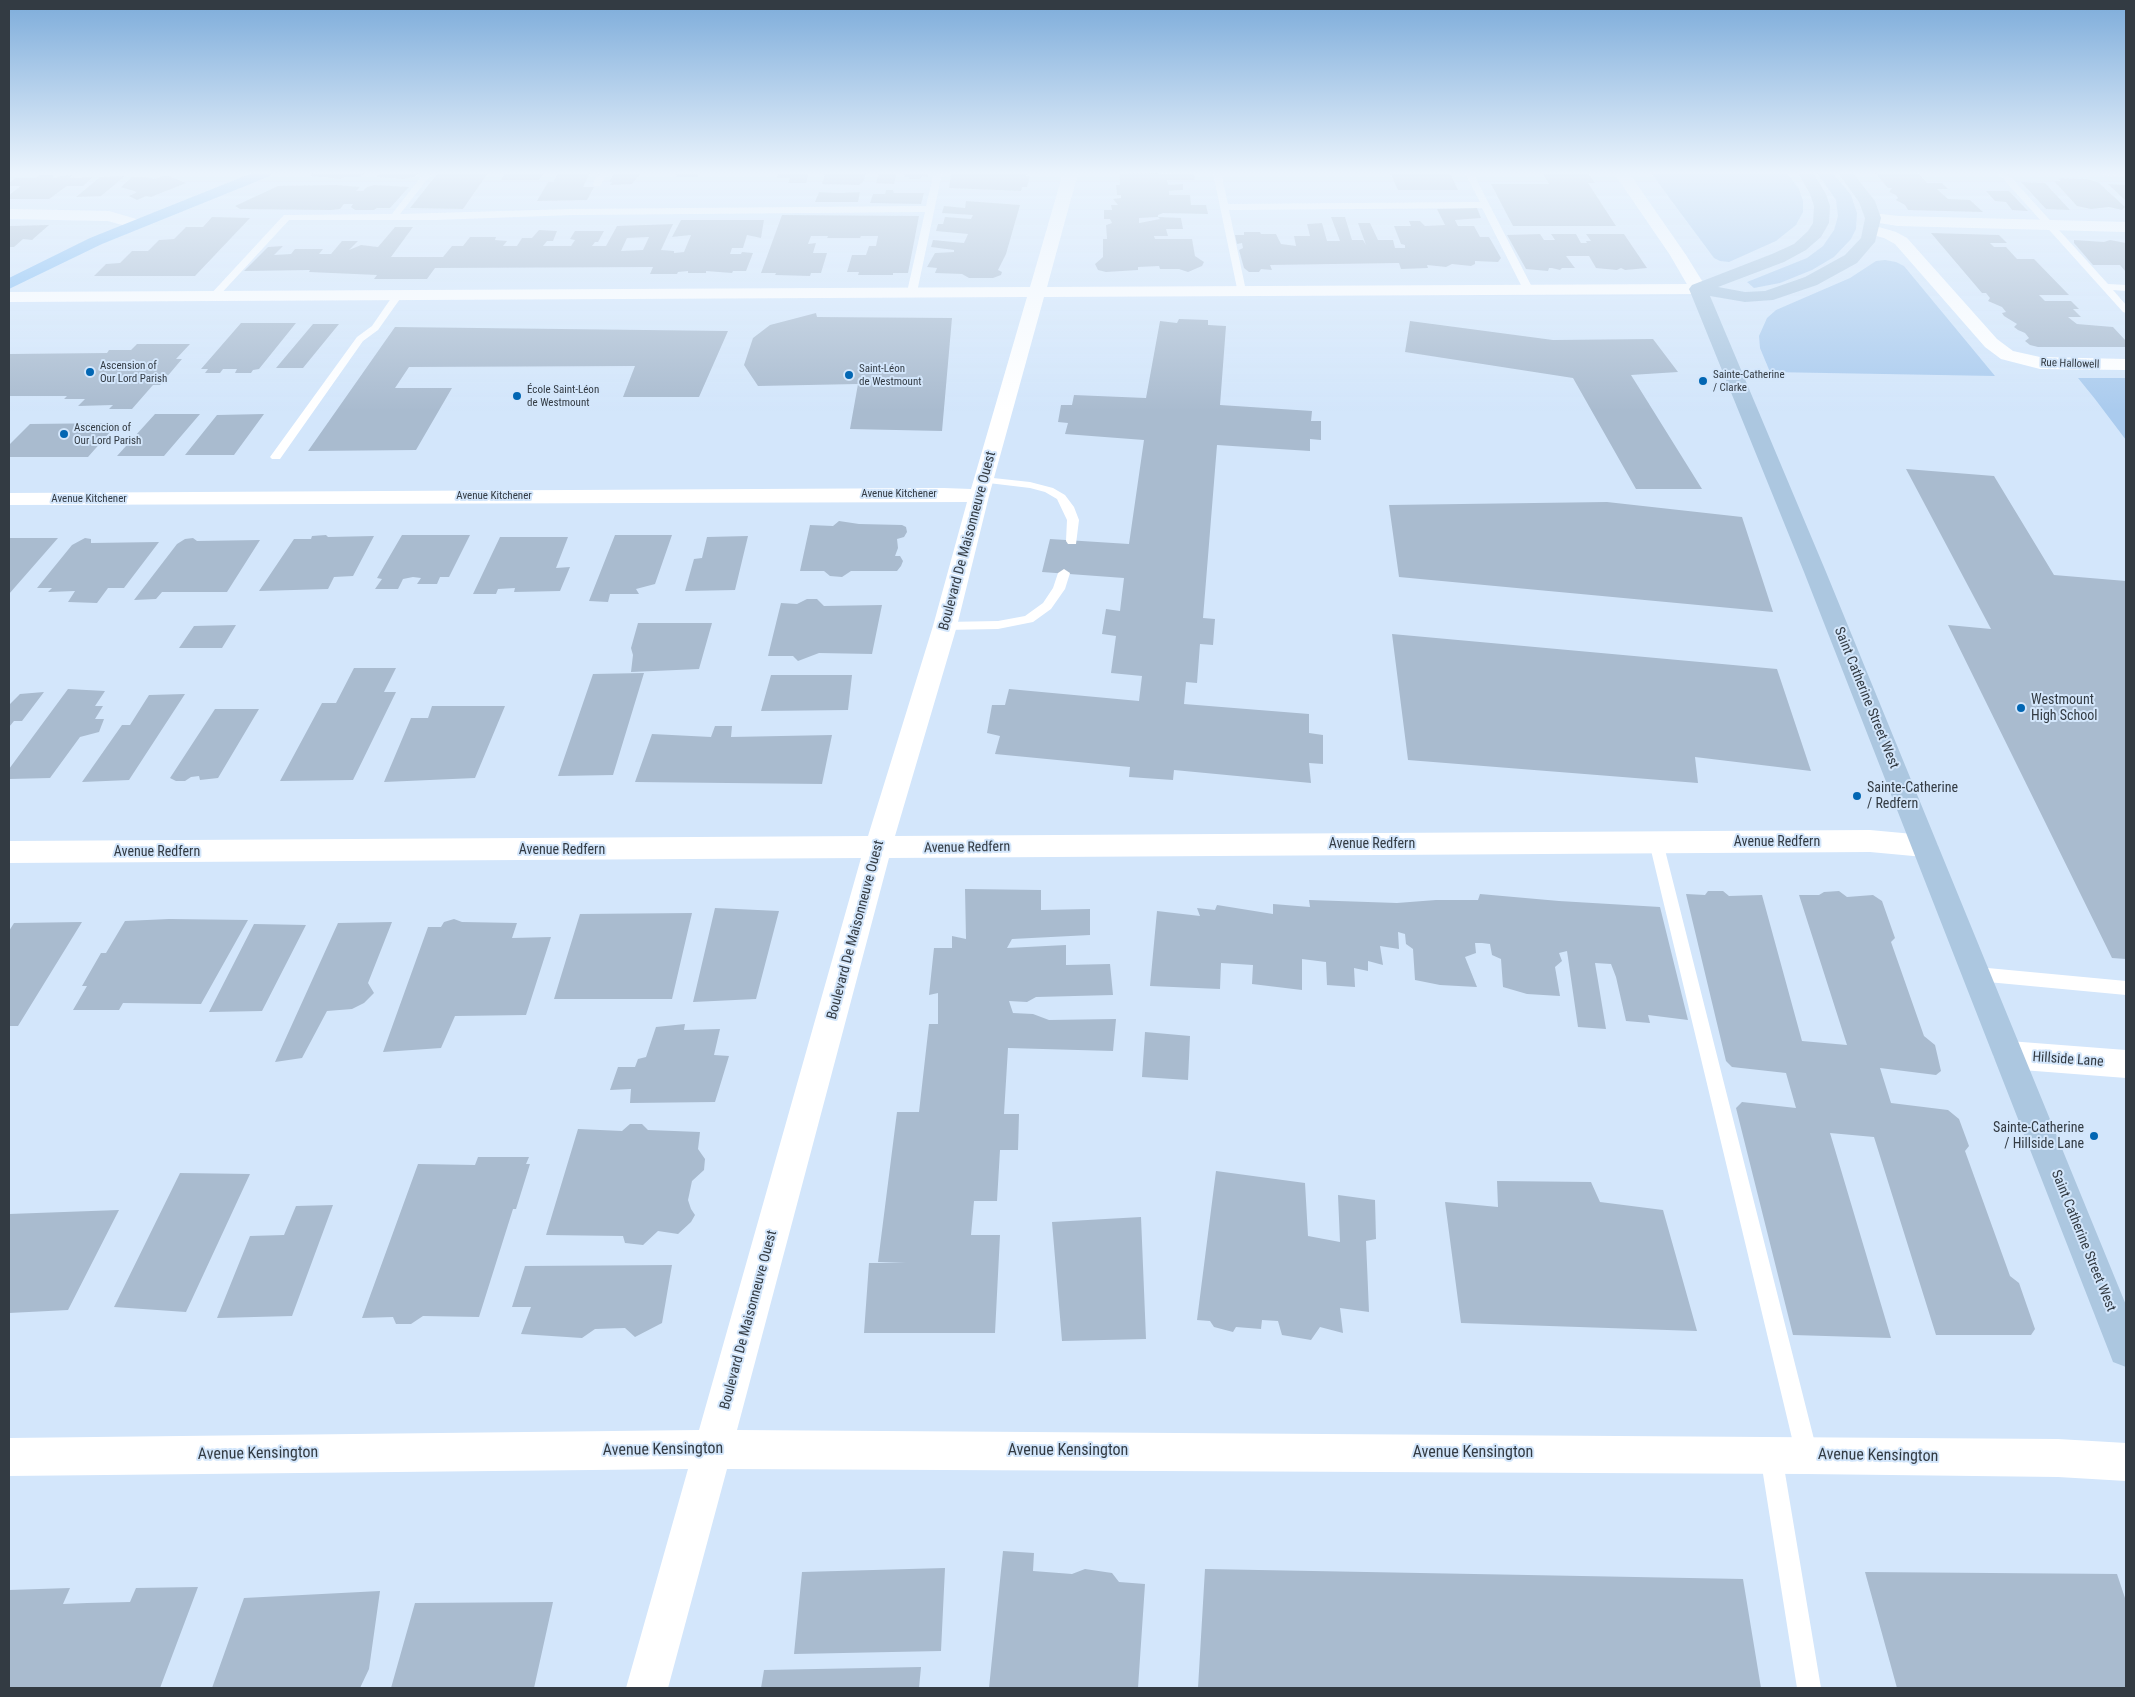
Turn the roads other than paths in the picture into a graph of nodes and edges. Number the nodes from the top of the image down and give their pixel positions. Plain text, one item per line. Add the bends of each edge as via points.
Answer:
1 (73, 252) edge
2 (254, 252) edge
3 (921, 252) edge
4 (1048, 252) edge
5 (1233, 252) edge
6 (1509, 252) edge
7 (1677, 252) edge
8 (1790, 252) edge
9 (1858, 252) edge
10 (1912, 252) edge
11 (2073, 252) edge
12 (9, 284) edge
13 (2105, 287) junction
14 (2126, 288) edge
15 (1528, 289) junction
16 (1698, 289) junction
17 (1241, 291) junction
18 (912, 292) junction
19 (1037, 292) junction
20 (214, 296) junction
21 (397, 296) junction
22 (9, 297) edge
23 (2126, 310) edge
24 (2126, 365) edge
25 (276, 457) dead end
26 (982, 488) junction
27 (9, 499) edge
28 (1072, 541) dead end
29 (1064, 573) dead end
30 (945, 626) junction
31 (1656, 842) junction
32 (1924, 846) junction
33 (878, 848) junction
34 (9, 852) edge
35 (1977, 974) junction
36 (2126, 988) edge
37 (2009, 1055) junction
38 (2126, 1064) edge
39 (2126, 1349) edge
40 (714, 1449) junction
41 (1789, 1455) junction
42 (9, 1457) edge
43 (2126, 1462) edge
44 (647, 1688) edge
45 (1809, 1688) edge

1 - 12 main road
2 - 20 lane
3 - 18 lane
4 - 19 street, Boulevard De Maisonneuve Ouest
5 - 17 lane
6 - 15 lane
7 - 16 street, Saint Catherine Street West
8 - 16 main road
9 - 16 main road via 1851,260 1825,275 1781,293 1745,298
10 - 24 street, Rue Hallowell via 1991,343 2014,358 2040,363
11 - 13 lane
13 - 14 lane
13 - 23 lane
15 - 16 street
15 - 17 street
16 - 32 main road, Saint Catherine Street West via 1812,563
17 - 19 street
18 - 19 street
18 - 21 street
19 - 26 street, Boulevard De Maisonneuve Ouest
20 - 21 street
20 - 22 street
21 - 25 lane via 375,328 360,339
26 - 27 street, Avenue Kitchener via 944,494
26 - 28 lane via 1030,485 1061,497 1073,520
26 - 30 street, Boulevard De Maisonneuve Ouest
29 - 30 lane via 1048,606 1029,619 998,625
30 - 33 street, Boulevard De Maisonneuve Ouest
31 - 32 street, Avenue Redfern via 1870,841
31 - 33 street, Avenue Redfern
31 - 41 lane
32 - 35 main road, Saint Catherine Street West
33 - 34 street, Avenue Redfern
33 - 40 street, Boulevard De Maisonneuve Ouest
35 - 36 lane
35 - 37 main road, Saint Catherine Street West
37 - 38 street, Hillside Lane
37 - 39 main road, Saint Catherine Street West
40 - 41 street, Avenue Kensington
40 - 42 street, Avenue Kensington
40 - 44 street, Boulevard De Maisonneuve Ouest
41 - 43 street, Avenue Kensington via 2058,1458
41 - 45 lane

